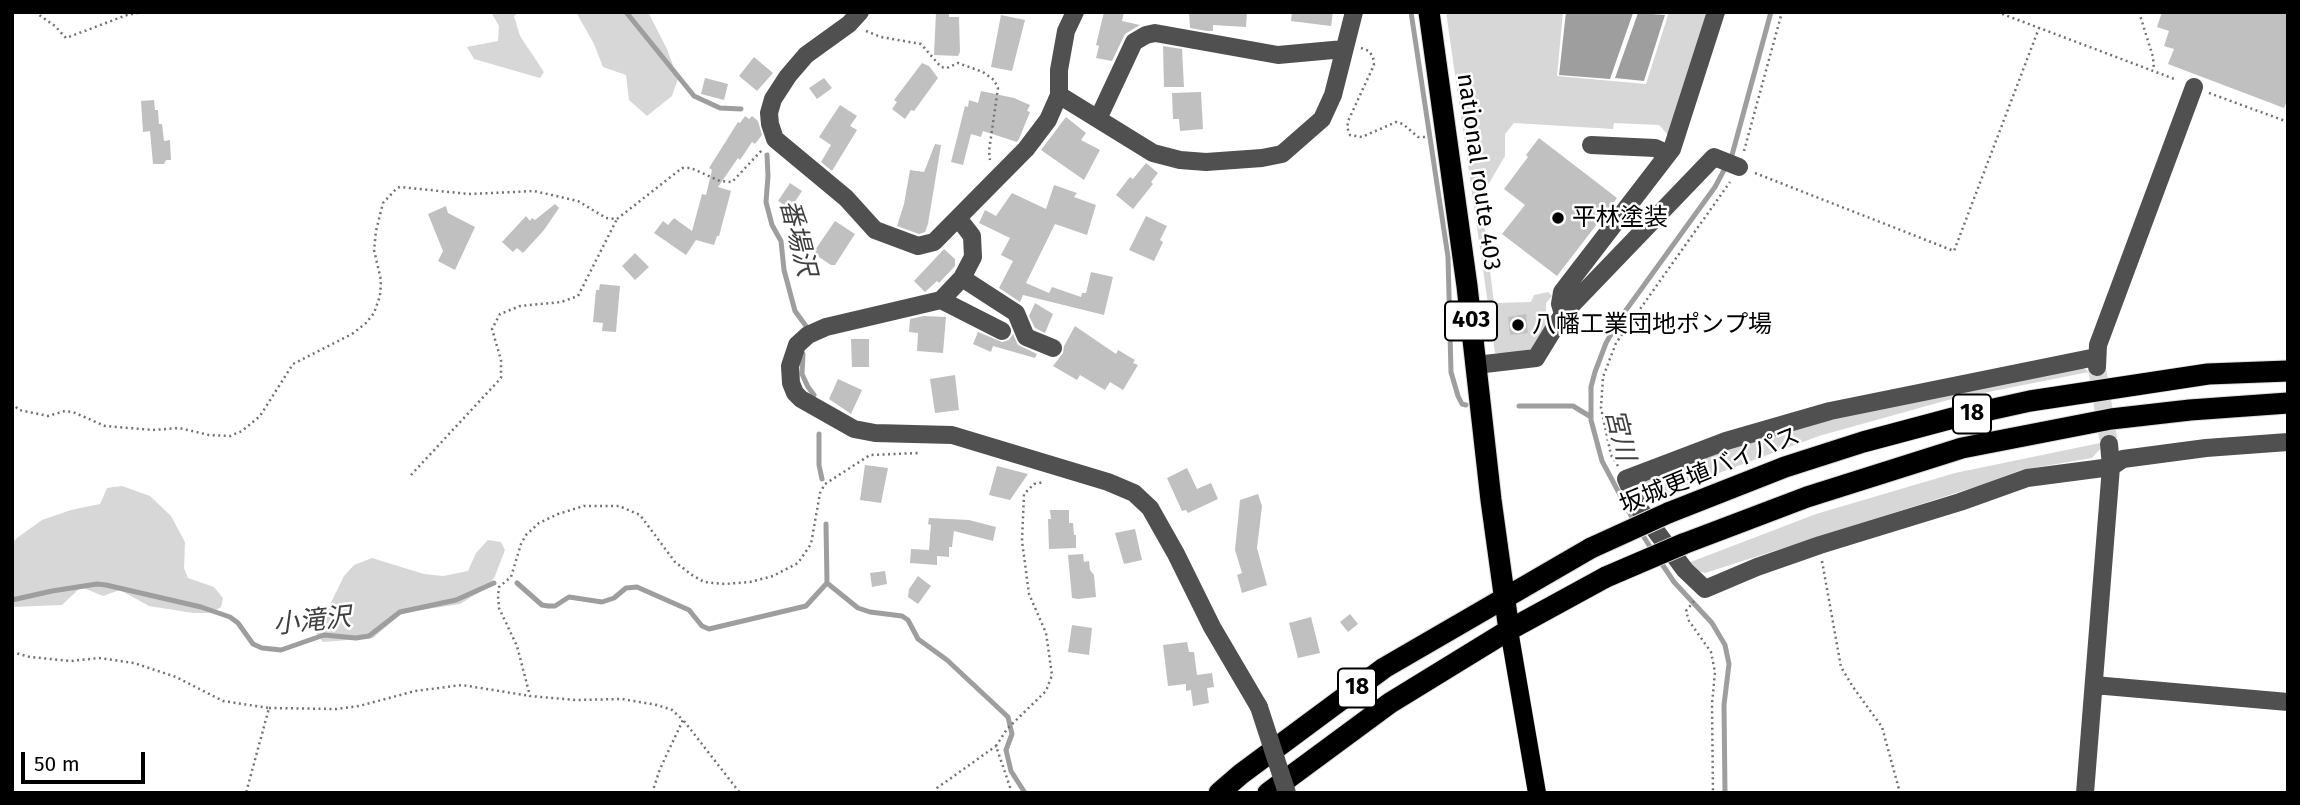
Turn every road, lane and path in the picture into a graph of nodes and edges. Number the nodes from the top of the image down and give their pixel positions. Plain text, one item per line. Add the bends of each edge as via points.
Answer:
1 (35, 12) edge
2 (143, 12) edge
3 (1075, 12) edge
4 (1354, 12) edge
5 (1429, 12) edge
6 (1716, 12) edge
7 (1782, 12) edge
8 (1997, 12) edge
9 (2139, 12) edge
10 (855, 18) edge
11 (2039, 28) junction
12 (1344, 49) junction
13 (2154, 70) junction
14 (2194, 87) junction
15 (1059, 95) junction
16 (1098, 119) junction
17 (2288, 122) edge
18 (1424, 137) dead end
19 (775, 139) junction
20 (1591, 145) dead end
21 (1668, 154) junction
22 (1739, 167) junction
23 (991, 170) dead end
24 (958, 218) junction
25 (617, 219) junction
26 (962, 278) junction
27 (941, 300) junction
28 (1563, 314) junction
29 (1002, 331) dead end
30 (1053, 348) dead end
31 (1475, 365) junction
32 (2288, 370) edge
33 (12, 402) edge
34 (2288, 403) edge
35 (2288, 442) edge
36 (2109, 444) tunnel mouth
37 (930, 452) dead end
38 (2111, 467) junction
39 (411, 475) dead end
40 (1626, 479) junction
41 (1045, 481) dead end
42 (1820, 545) junction
43 (1505, 597) junction
44 (1686, 611) dead end
45 (1509, 630) junction
46 (12, 652) edge
47 (2094, 685) junction
48 (530, 696) junction
49 (2288, 702) edge
50 (269, 708) junction
51 (683, 720) junction
52 (996, 746) junction
53 (246, 793) edge
54 (652, 793) edge
55 (740, 793) edge
56 (934, 793) edge
57 (1012, 793) edge
58 (1219, 793) edge
59 (1268, 793) edge
60 (1287, 793) edge
61 (1537, 793) edge
62 (1713, 793) edge
63 (1900, 793) edge
64 (2085, 793) edge

1 - 2 path via 66,38
3 - 15 street via 1066,31
4 - 12 street
5 - 31 highway, national route 403 / 403
6 - 21 street
7 - 22 path
8 - 11 path
9 - 13 path
10 - 19 street via 806,55 773,99 769,113
10 - 23 path via 881,37 921,44 941,67 958,63 994,80 998,88 989,151
11 - 13 path
11 - 22 path via 1954,251
12 - 16 street via 1278,55 1146,35 1135,43
12 - 16 street via 1322,119 1282,154 1206,162 1180,160 1153,153
12 - 18 path via 1370,51 1374,65 1349,119 1350,135 1362,137 1396,122
13 - 14 path
14 - 17 path
14 - 40 street via 2098,345 2096,362 1830,411 1726,441
15 - 16 street
15 - 24 street via 1048,120 1026,149
19 - 24 street via 846,198 875,230 918,246 934,242
19 - 25 path via 732,182 682,168
20 - 21 street via 1656,148
21 - 28 street via 1562,292
22 - 28 street via 1714,157
22 - 40 path via 1616,343 1603,377 1604,431 1611,455
24 - 26 street via 972,236 972,257
25 - 33 path via 606,218 578,201 534,191 470,194 397,188 383,203 376,231 380,296 366,323 293,364 260,416 230,436 179,428 105,426 74,412 48,416 19,410
25 - 39 path via 578,296 500,314 492,329 501,378
26 - 27 street
26 - 30 street via 1016,313 1026,337
27 - 29 street
27 - 60 street, bridge via 808,335 797,345 790,366 795,393 854,429 952,435 1134,493 1150,508 1259,707
28 - 31 street via 1536,358
31 - 43 highway, national route 403 / 403
32 - 43 highway, 坂城更埴バイパス / 18, bridge via 2208,374 2030,401 1863,442 1668,513 1591,548
34 - 45 highway, 18, bridge via 2111,419 1962,449 1807,497 1683,544 1606,577
35 - 38 street via 2123,459
36 - 38 street
37 - 48 path via 870,455 825,484 811,544 798,563 750,582 704,582 692,575 675,562 640,515 620,506 584,506 539,523 526,535 498,596
38 - 42 street via 2027,478
38 - 47 street
40 - 42 street via 1638,507 1705,589
41 - 52 path via 1024,494 1022,541 1024,572 1046,633 1052,675 1046,691
42 - 63 path via 1841,667 1882,727
43 - 45 highway, national route 403 / 403
43 - 58 highway, 坂城更埴バイパス / 18 via 1384,668
44 - 62 path via 1711,652 1715,672
45 - 59 highway, 18 via 1390,702
45 - 61 main road
46 - 50 path via 71,661 99,658 134,663 176,677 223,701
47 - 49 street
47 - 64 street
48 - 50 path via 462,685 336,709
48 - 51 path via 622,699 672,710
50 - 53 path
51 - 54 path
51 - 55 path
52 - 56 path
52 - 57 path

